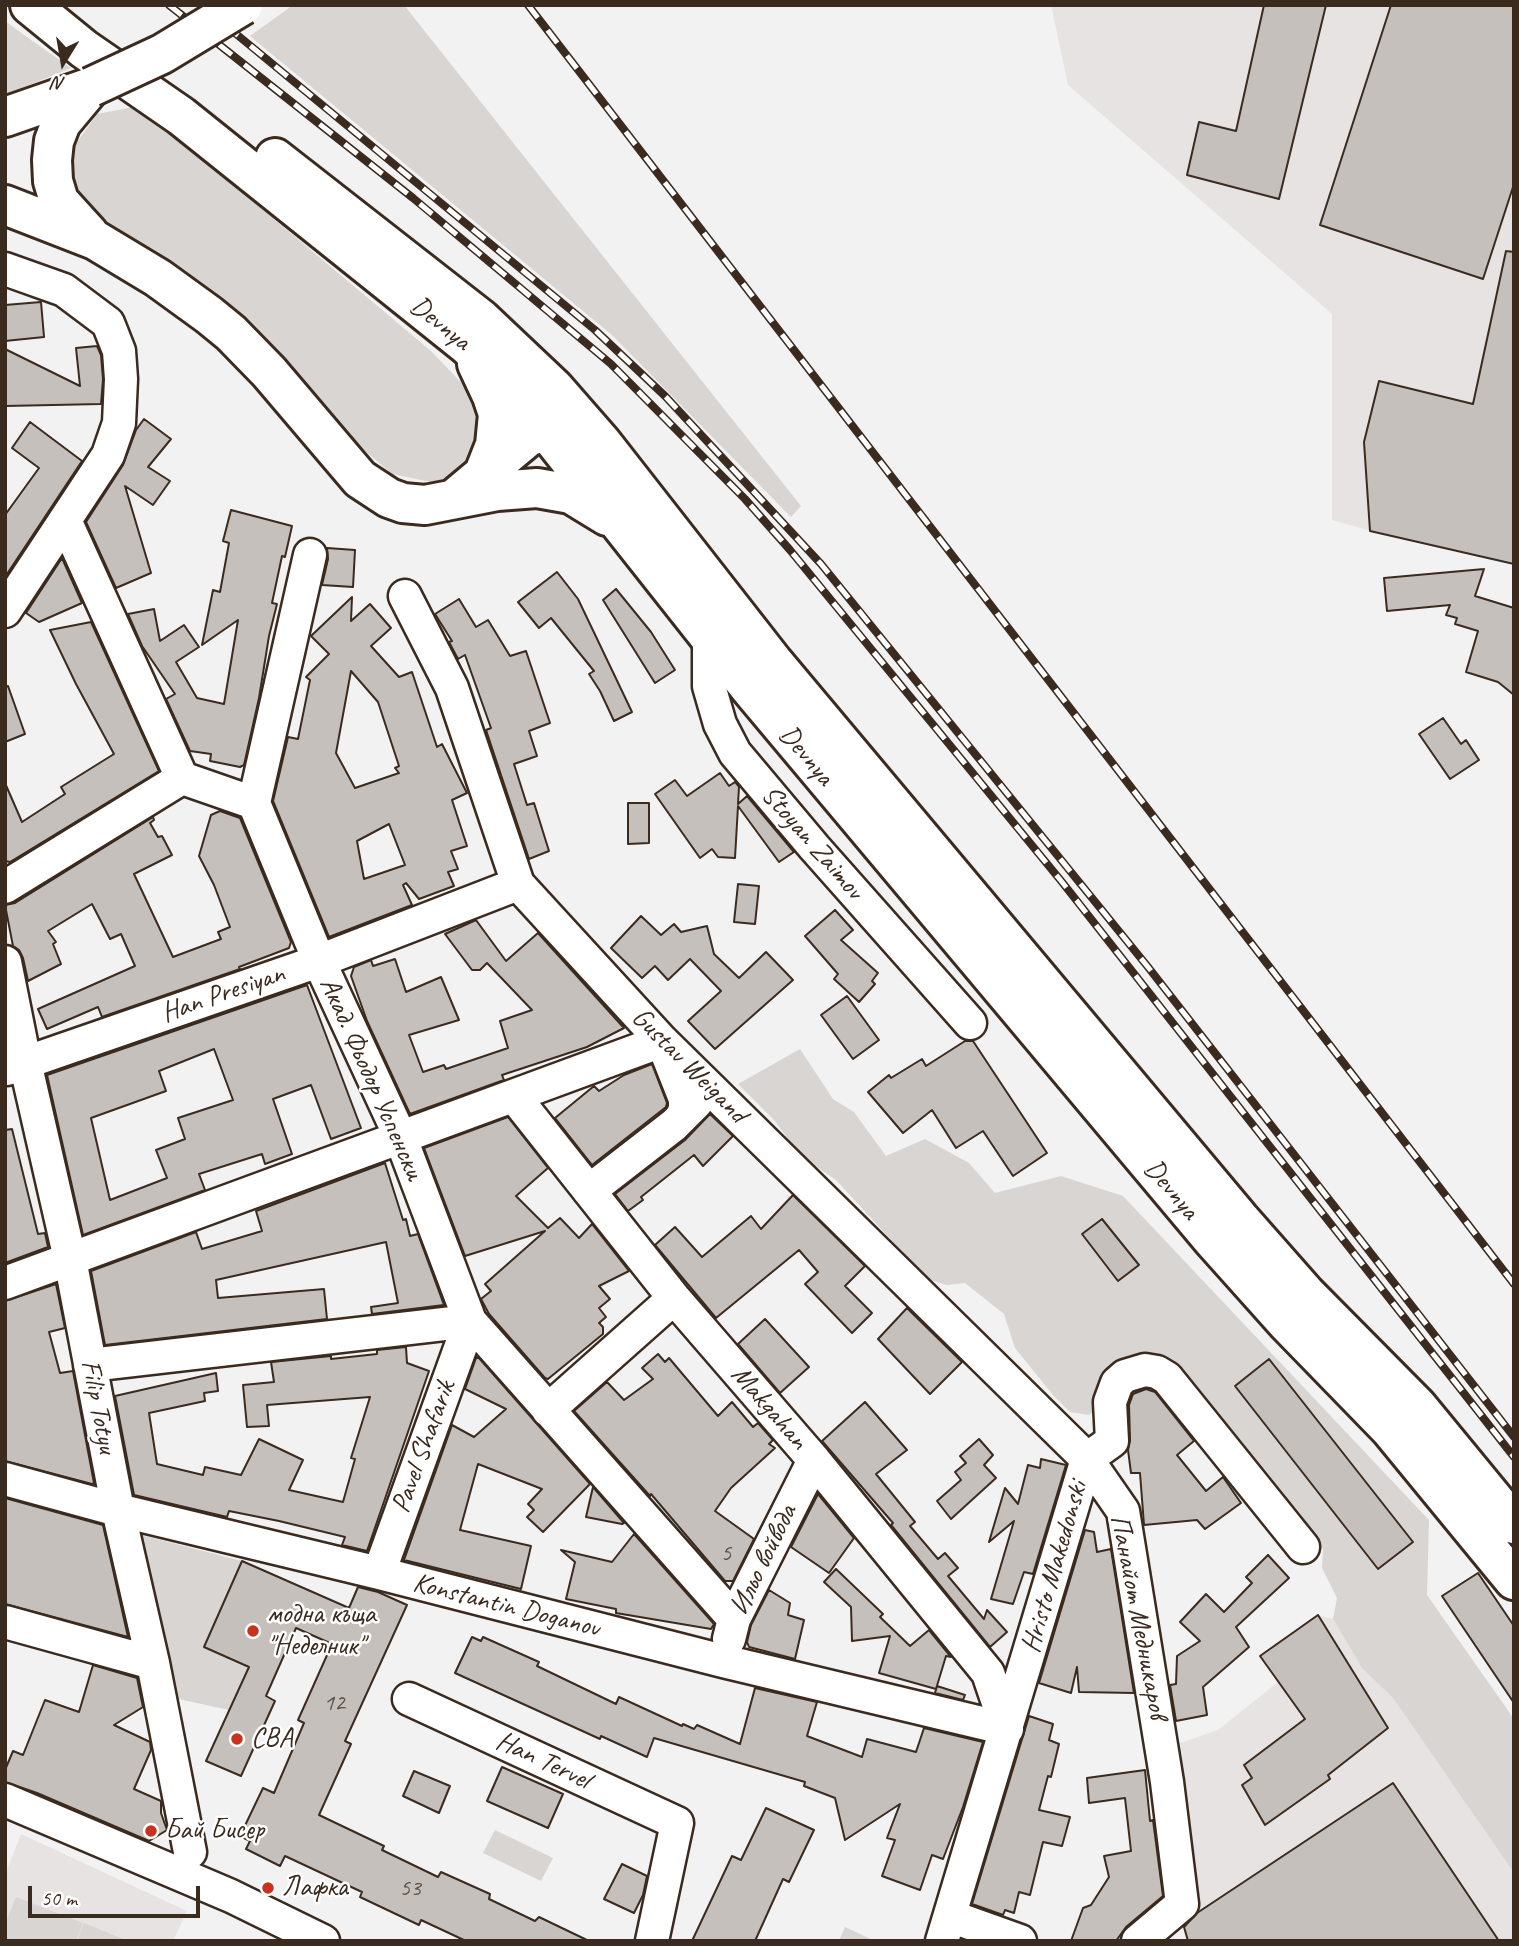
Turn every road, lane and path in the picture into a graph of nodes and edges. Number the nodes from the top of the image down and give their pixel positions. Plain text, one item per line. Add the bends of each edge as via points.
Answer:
1 (30, 5) edge
2 (64, 5) edge
3 (243, 5) edge
4 (91, 87) junction
5 (5, 117) edge
6 (5, 205) edge
7 (95, 240) junction
8 (5, 269) edge
9 (468, 346) junction
10 (554, 388) junction
11 (553, 433) junction
12 (603, 443) junction
13 (491, 482) junction
14 (65, 520) junction
15 (623, 528) junction
16 (310, 555) dead end
17 (405, 596) dead end
18 (5, 611) edge
19 (709, 636) junction
20 (183, 778) junction
21 (254, 803) junction
22 (518, 884) junction
23 (5, 887) edge
24 (319, 961) junction
25 (5, 962) edge
26 (970, 1023) dead end
27 (662, 1041) junction
28 (15, 1066) edge
29 (710, 1089) junction
30 (514, 1096) junction
31 (681, 1118) junction
32 (400, 1136) junction
33 (589, 1191) junction
34 (70, 1259) junction
35 (5, 1283) edge
36 (674, 1298) junction
37 (470, 1321) junction
38 (90, 1365) junction
39 (548, 1410) junction
40 (1087, 1460) junction
41 (814, 1461) junction
42 (5, 1479) edge
43 (118, 1510) junction
44 (1514, 1524) edge
45 (1303, 1547) dead end
46 (379, 1573) junction
47 (1514, 1580) edge
48 (734, 1619) junction
49 (5, 1622) edge
50 (723, 1661) junction
51 (153, 1663) junction
52 (409, 1699) dead end
53 (1007, 1729) junction
54 (5, 1800) edge
55 (190, 1852) dead end
56 (265, 1928) edge
57 (946, 1929) edge
58 (323, 1941) edge
59 (652, 1941) edge
60 (1020, 1941) edge
61 (1138, 1941) edge

1 - 9 main road, Devnya via 181,116
2 - 10 main road, Devnya via 179,82 502,337
3 - 4 main road, bridge via 162,54
4 - 5 main road
4 - 7 main road via 57,132 52,181 59,201
6 - 7 main road
7 - 13 main road via 158,278 231,333 367,485 403,503 436,504
8 - 14 street via 64,290 108,323 119,351 119,423 108,455
9 - 11 main road, Devnya
9 - 13 main road via 498,414
10 - 11 main road via 558,412
10 - 12 main road, Devnya
11 - 12 main road
11 - 13 main road via 528,437
11 - 15 main road, Devnya
12 - 44 main road, Devnya via 774,663 1240,1218 1306,1294 1417,1406
13 - 15 main road via 560,491 582,499
14 - 18 street
14 - 20 street
15 - 19 main road, Devnya
16 - 21 street
17 - 22 street, Gustav Weigand via 452,688
19 - 26 street, Stoyan Zaimov via 709,686 735,753
19 - 47 main road, Devnya via 1212,1239 1390,1429
20 - 21 street
20 - 23 street
21 - 24 street, Акад. Фьодор Успенски
22 - 24 street, Han Presiyan
22 - 27 street, Gustav Weigand
24 - 28 street, Han Presiyan
24 - 32 street, Акад. Фьодор Успенски
25 - 28 street, Filip Totyu
27 - 29 street, Gustav Weigand
27 - 30 street
27 - 31 street via 685,1099
28 - 34 street, Filip Totyu
29 - 31 street
29 - 40 street, Gustav Weigand
30 - 32 street
30 - 33 street, Makgahan
31 - 33 street
32 - 34 street
32 - 37 street, Акад. Фьодор Успенски
33 - 36 street, Makgahan
34 - 35 street
34 - 38 street, Filip Totyu
36 - 39 street
36 - 41 street, Makgahan
37 - 38 street
37 - 39 street, Акад. Фьодор Успенски
37 - 46 street, Pavel Shafarik
38 - 43 street, Filip Totyu
39 - 48 street, Акад. Фьодор Успенски
40 - 45 street, Hristo Makedonski via 1112,1441 1110,1402 1118,1383 1135,1371 1157,1372
40 - 53 street, Hristo Makedonski
40 - 61 street, Панайот Медникаров via 1123,1511 1182,1904
41 - 48 street, Ильо войвода
41 - 53 street, Makgahan via 988,1673
42 - 43 street, Konstantin Doganov
43 - 46 street, Konstantin Doganov
43 - 51 street, Filip Totyu
46 - 50 street, Konstantin Doganov
48 - 50 street, Ильо войвода
49 - 51 street
50 - 53 street, Konstantin Doganov
51 - 55 street, Filip Totyu
52 - 59 street, Han Tervel via 677,1823
53 - 57 street, Hristo Makedonski
54 - 56 street via 208,1886
56 - 58 street
57 - 60 street

